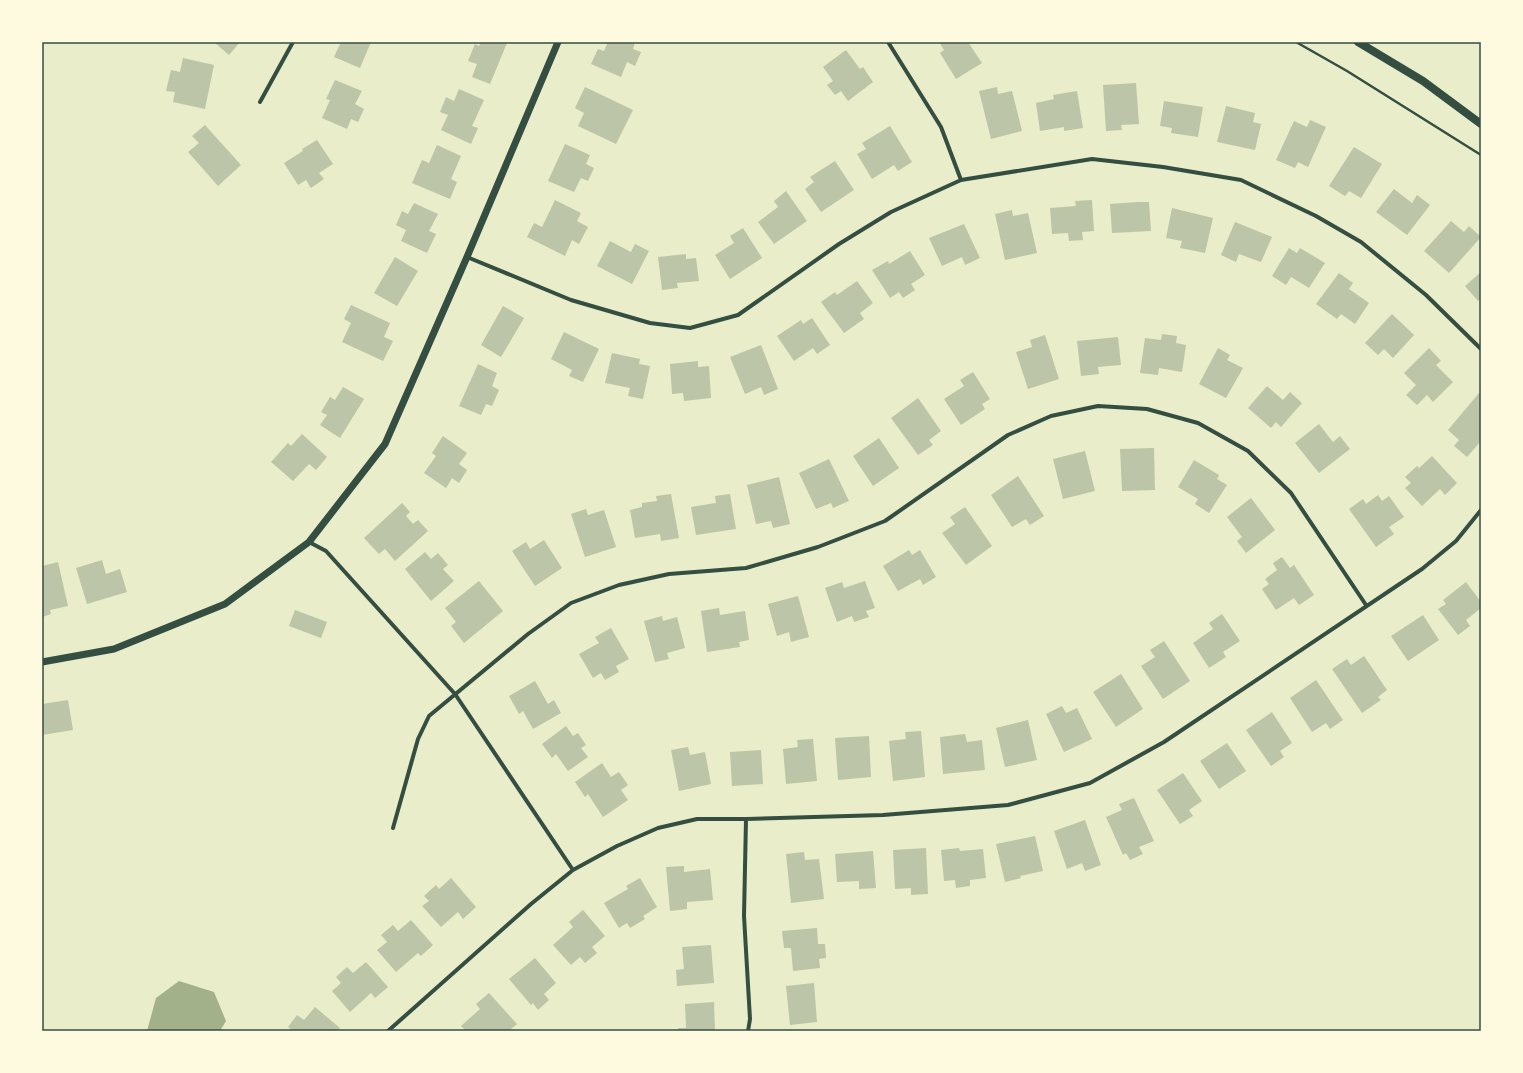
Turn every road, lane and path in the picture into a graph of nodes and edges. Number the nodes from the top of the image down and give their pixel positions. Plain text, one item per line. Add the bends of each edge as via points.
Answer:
1 (293, 42) edge
2 (558, 42) edge
3 (888, 42) edge
4 (1296, 42) edge
5 (1358, 42) edge
6 (260, 102) dead end
7 (1481, 124) edge
8 (1481, 155) edge
9 (961, 180) junction
10 (467, 257) junction
11 (1481, 349) edge
12 (1481, 510) edge
13 (309, 542) junction
14 (1366, 605) junction
15 (42, 662) edge
16 (456, 694) junction
17 (746, 819) junction
18 (393, 828) dead end
19 (573, 870) junction
20 (388, 1031) edge
21 (748, 1031) edge

1 - 6 street
2 - 10 street
3 - 9 street via 941,127
4 - 8 path
5 - 7 main road via 1423,80
9 - 10 street via 891,212 839,244 738,315 690,328 650,323 571,300
9 - 11 street via 1092,159 1241,180 1316,216 1361,242 1426,295
10 - 13 street via 385,444
12 - 14 street via 1456,541 1422,569
13 - 15 street via 225,604 114,649
13 - 16 street via 326,551
14 - 16 street via 1291,493 1248,451 1198,423 1148,409 1098,406 1051,416 1008,435 885,522 818,547 746,568 669,574 618,585 571,604 528,634
14 - 17 street via 1164,742 1090,783 1008,805 883,815
16 - 18 street via 429,716 418,739
16 - 19 street
17 - 19 street via 696,819 658,828 617,846
17 - 21 street via 744,916 750,1020
19 - 20 street

